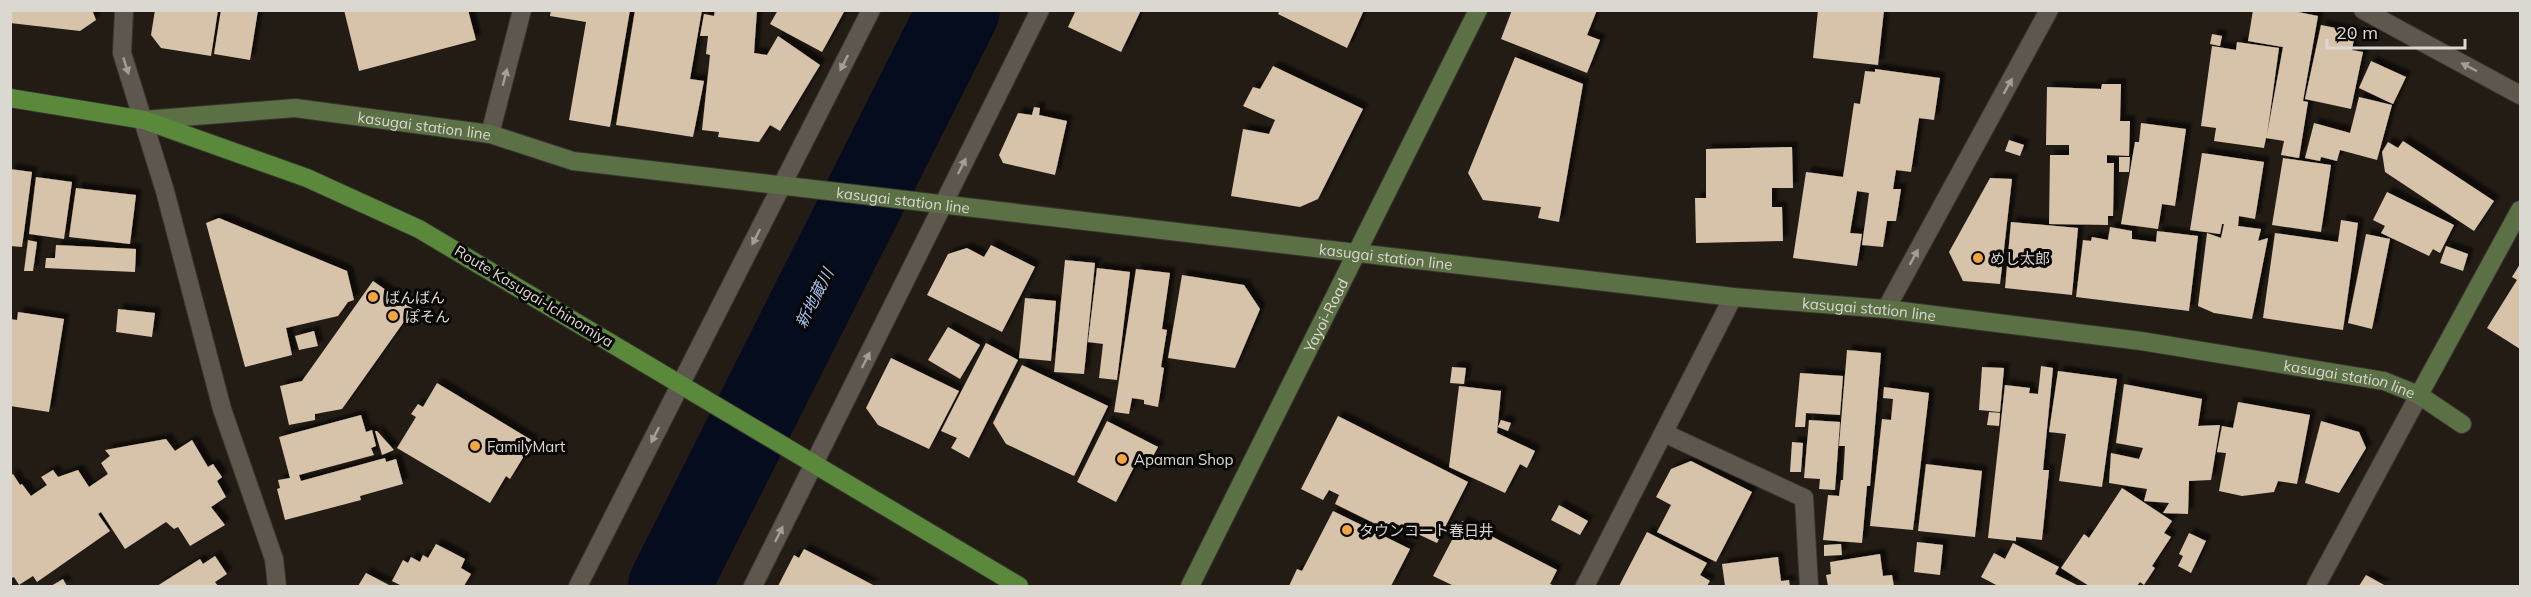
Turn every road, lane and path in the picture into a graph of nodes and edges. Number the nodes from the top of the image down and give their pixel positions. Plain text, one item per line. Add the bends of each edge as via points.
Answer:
1 (124, 10) edge
2 (522, 10) edge
3 (871, 10) edge
4 (1040, 10) edge
5 (1478, 10) edge
6 (2049, 10) edge
7 (2363, 10) edge
8 (2520, 95) edge
9 (10, 98) edge
10 (144, 120) junction
11 (490, 134) junction
12 (783, 185) junction
13 (944, 204) junction
14 (2520, 210) edge
15 (1356, 252) junction
16 (1733, 297) junction
17 (1886, 309) junction
18 (681, 383) junction
19 (2419, 395) junction
20 (2462, 424) dead end
21 (1664, 433) junction
22 (813, 465) junction
23 (277, 586) edge
24 (578, 586) edge
25 (753, 586) edge
26 (1019, 586) edge
27 (1190, 586) edge
28 (1585, 586) edge
29 (1809, 586) edge
30 (2316, 586) edge

1 -> 10 street via 122,53
11 -> 2 street
3 -> 12 street
13 -> 4 street
5 - 15 main road, Yayoi-Road
17 -> 6 street
8 -> 7 street
9 - 10 main road, Route Kasugai-Ichinomiya
10 - 11 main road, kasugai station line via 296,108
10 - 18 main road, Route Kasugai-Ichinomiya via 307,178 419,229
10 - 23 street via 222,409 274,559
11 - 12 main road, kasugai station line via 573,161
12 - 13 main road, kasugai station line
12 -> 18 street
13 - 15 main road, kasugai station line
22 -> 13 street
14 - 19 main road, kasugai station line
15 - 16 main road, kasugai station line
15 - 27 main road, Yayoi-Road
16 - 17 main road, kasugai station line
16 - 21 street
17 - 19 main road, kasugai station line via 2164,345 2384,381
18 - 22 main road, Route Kasugai-Ichinomiya
18 -> 24 street
19 - 20 main road
19 - 30 street
21 - 28 street
21 - 29 street via 1804,498
25 -> 22 street
22 - 26 main road, Route Kasugai-Ichinomiya

